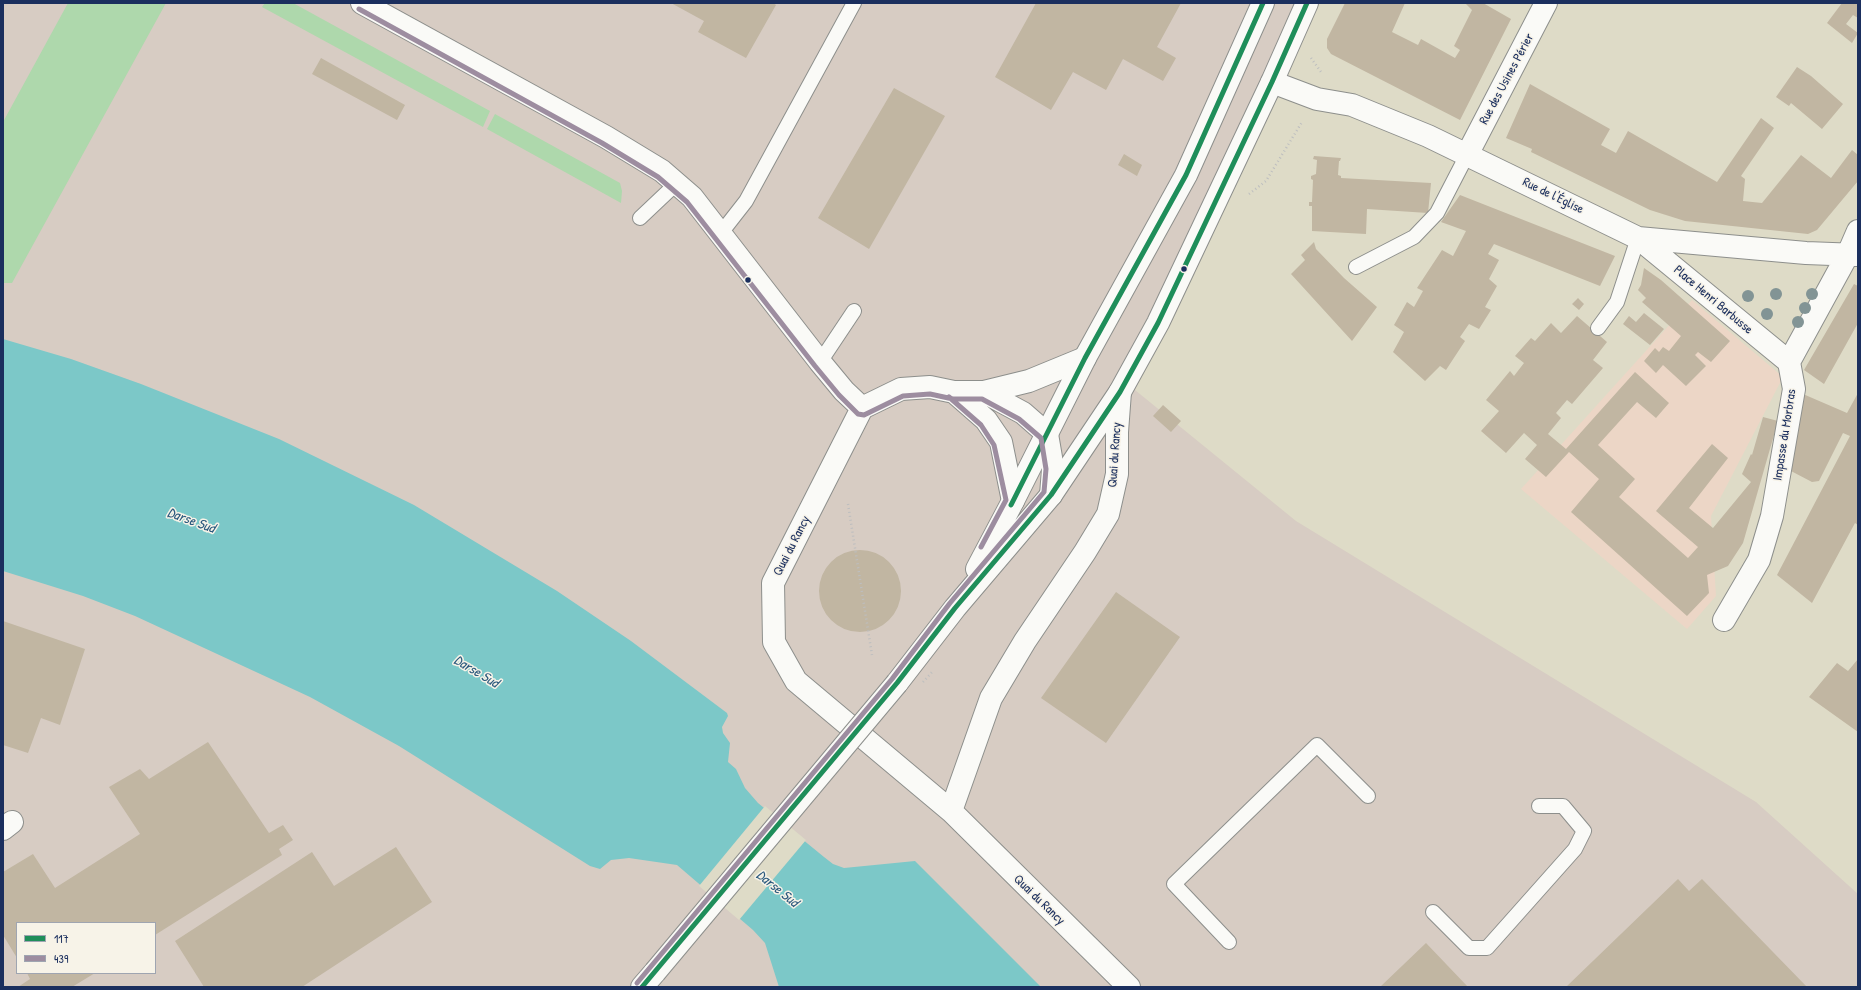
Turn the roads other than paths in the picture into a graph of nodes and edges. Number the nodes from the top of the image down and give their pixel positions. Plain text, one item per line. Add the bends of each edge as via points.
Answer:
1 (362, 3) edge
2 (854, 3) edge
3 (1263, 3) edge
4 (1307, 3) edge
5 (1546, 3) edge
6 (1272, 82) junction
7 (1467, 155) junction
8 (677, 183) junction
9 (640, 218) dead end
10 (1858, 231) edge
11 (721, 233) junction
12 (1638, 238) junction
13 (1853, 254) edge
14 (1356, 267) dead end
15 (854, 311) dead end
16 (1598, 328) dead end
17 (1085, 358) junction
18 (820, 362) junction
19 (1789, 362) junction
20 (954, 392) junction
21 (984, 392) junction
22 (1120, 392) junction
23 (862, 408) junction
24 (1047, 434) junction
25 (1051, 495) junction
26 (1013, 501) junction
27 (955, 608) junction
28 (1724, 620) dead end
29 (1368, 796) dead end
30 (1539, 806) dead end
31 (951, 811) junction
32 (1434, 912) dead end
33 (1229, 942) dead end
34 (649, 980) edge
35 (1129, 987) edge

1 - 8 street via 606,137
2 - 11 lane via 746,201
3 - 17 street via 1186,175
4 - 6 street
5 - 7 street, Rue des Usines Périer
6 - 7 street, Rue de l'Église via 1317,99 1352,105
6 - 22 street via 1158,324
7 - 12 street, Rue de l'Église
7 - 14 lane via 1437,213 1414,237
8 - 9 lane
8 - 11 street via 692,197
10 - 13 street
11 - 18 street
12 - 13 street, Rue de l'Église via 1806,253
12 - 16 lane via 1617,302
12 - 19 street, Place Henri Barbusse
13 - 19 street
15 - 18 lane
17 - 21 street via 1029,381
17 - 24 street
18 - 23 street
19 - 28 street, Impasse du Morbras via 1794,389 1772,516 1759,560
20 - 21 street
20 - 23 street via 930,387 901,390
20 - 26 street via 986,420 1001,442
21 - 24 street via 1023,413
22 - 25 street
22 - 31 street, Quai du Rancy via 1116,432 1116,474 1108,514 991,698
23 - 31 street, Quai du Rancy via 773,583 774,642 796,681
24 - 25 street via 1053,469
24 - 26 street
25 - 27 street
26 - 27 street
27 - 34 street, bridge via 897,683
29 - 33 lane via 1317,745 1174,884
30 - 32 lane via 1563,806 1584,831 1575,849 1486,948 1469,948
31 - 35 street, Quai du Rancy

